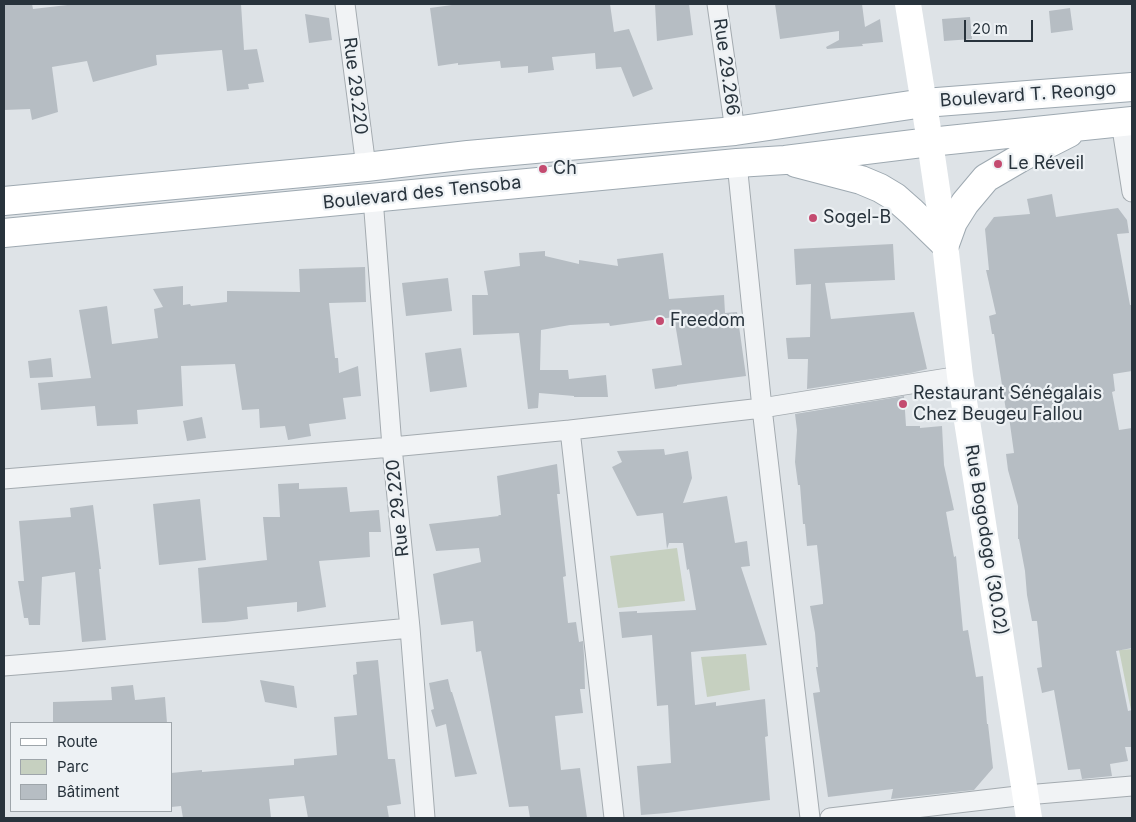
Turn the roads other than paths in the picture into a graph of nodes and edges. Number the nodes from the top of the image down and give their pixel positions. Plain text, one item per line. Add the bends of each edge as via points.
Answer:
1 (345, 4) edge
2 (717, 4) edge
3 (908, 4) edge
4 (1132, 87) edge
5 (924, 103) junction
6 (1127, 121) edge
7 (1084, 126) junction
8 (735, 131) junction
9 (930, 142) junction
10 (785, 160) junction
11 (737, 162) junction
12 (366, 168) junction
13 (1132, 192) edge
14 (373, 198) junction
15 (4, 201) edge
16 (4, 233) edge
17 (945, 244) junction
18 (960, 376) junction
19 (762, 408) junction
20 (570, 430) junction
21 (392, 447) junction
22 (4, 479) edge
23 (410, 628) junction
24 (4, 666) edge
25 (1132, 786) edge
26 (1028, 806) edge
27 (425, 818) edge
28 (614, 818) edge
29 (810, 818) edge
30 (830, 818) edge

1 - 12 street, Rue 29.220
2 - 8 street, Rue 29.266
3 - 5 street, Rue Bogodogo (30.02)
4 - 5 main road, Boulevard T. Reongo
5 - 8 main road, Boulevard des Tensoba
5 - 9 street, Rue Bogodogo (30.02)
6 - 7 main road, Boulevard T. Reongo
6 - 13 street
7 - 9 main road, Boulevard T. Reongo
7 - 17 main road via 1022,156 986,178 953,222
8 - 12 main road, Boulevard des Tensoba via 468,155
9 - 10 main road, Boulevard des Tensoba
9 - 17 street, Rue Bogodogo (30.02)
10 - 11 main road, Boulevard des Tensoba
10 - 17 main road via 880,188 895,197
11 - 14 main road, Boulevard des Tensoba
11 - 19 street
12 - 15 main road, Boulevard des Tensoba
14 - 16 main road, Boulevard des Tensoba
14 - 21 street, Rue 29.220
17 - 18 street, Rue Bogodogo (30.02)
18 - 19 street
18 - 26 street, Rue Bogodogo (30.02)
19 - 20 street
19 - 29 street
20 - 21 street
20 - 28 street
21 - 22 street
21 - 23 street, Rue 29.220
23 - 24 street
23 - 27 street, Rue 29.220
25 - 26 street
26 - 30 street

